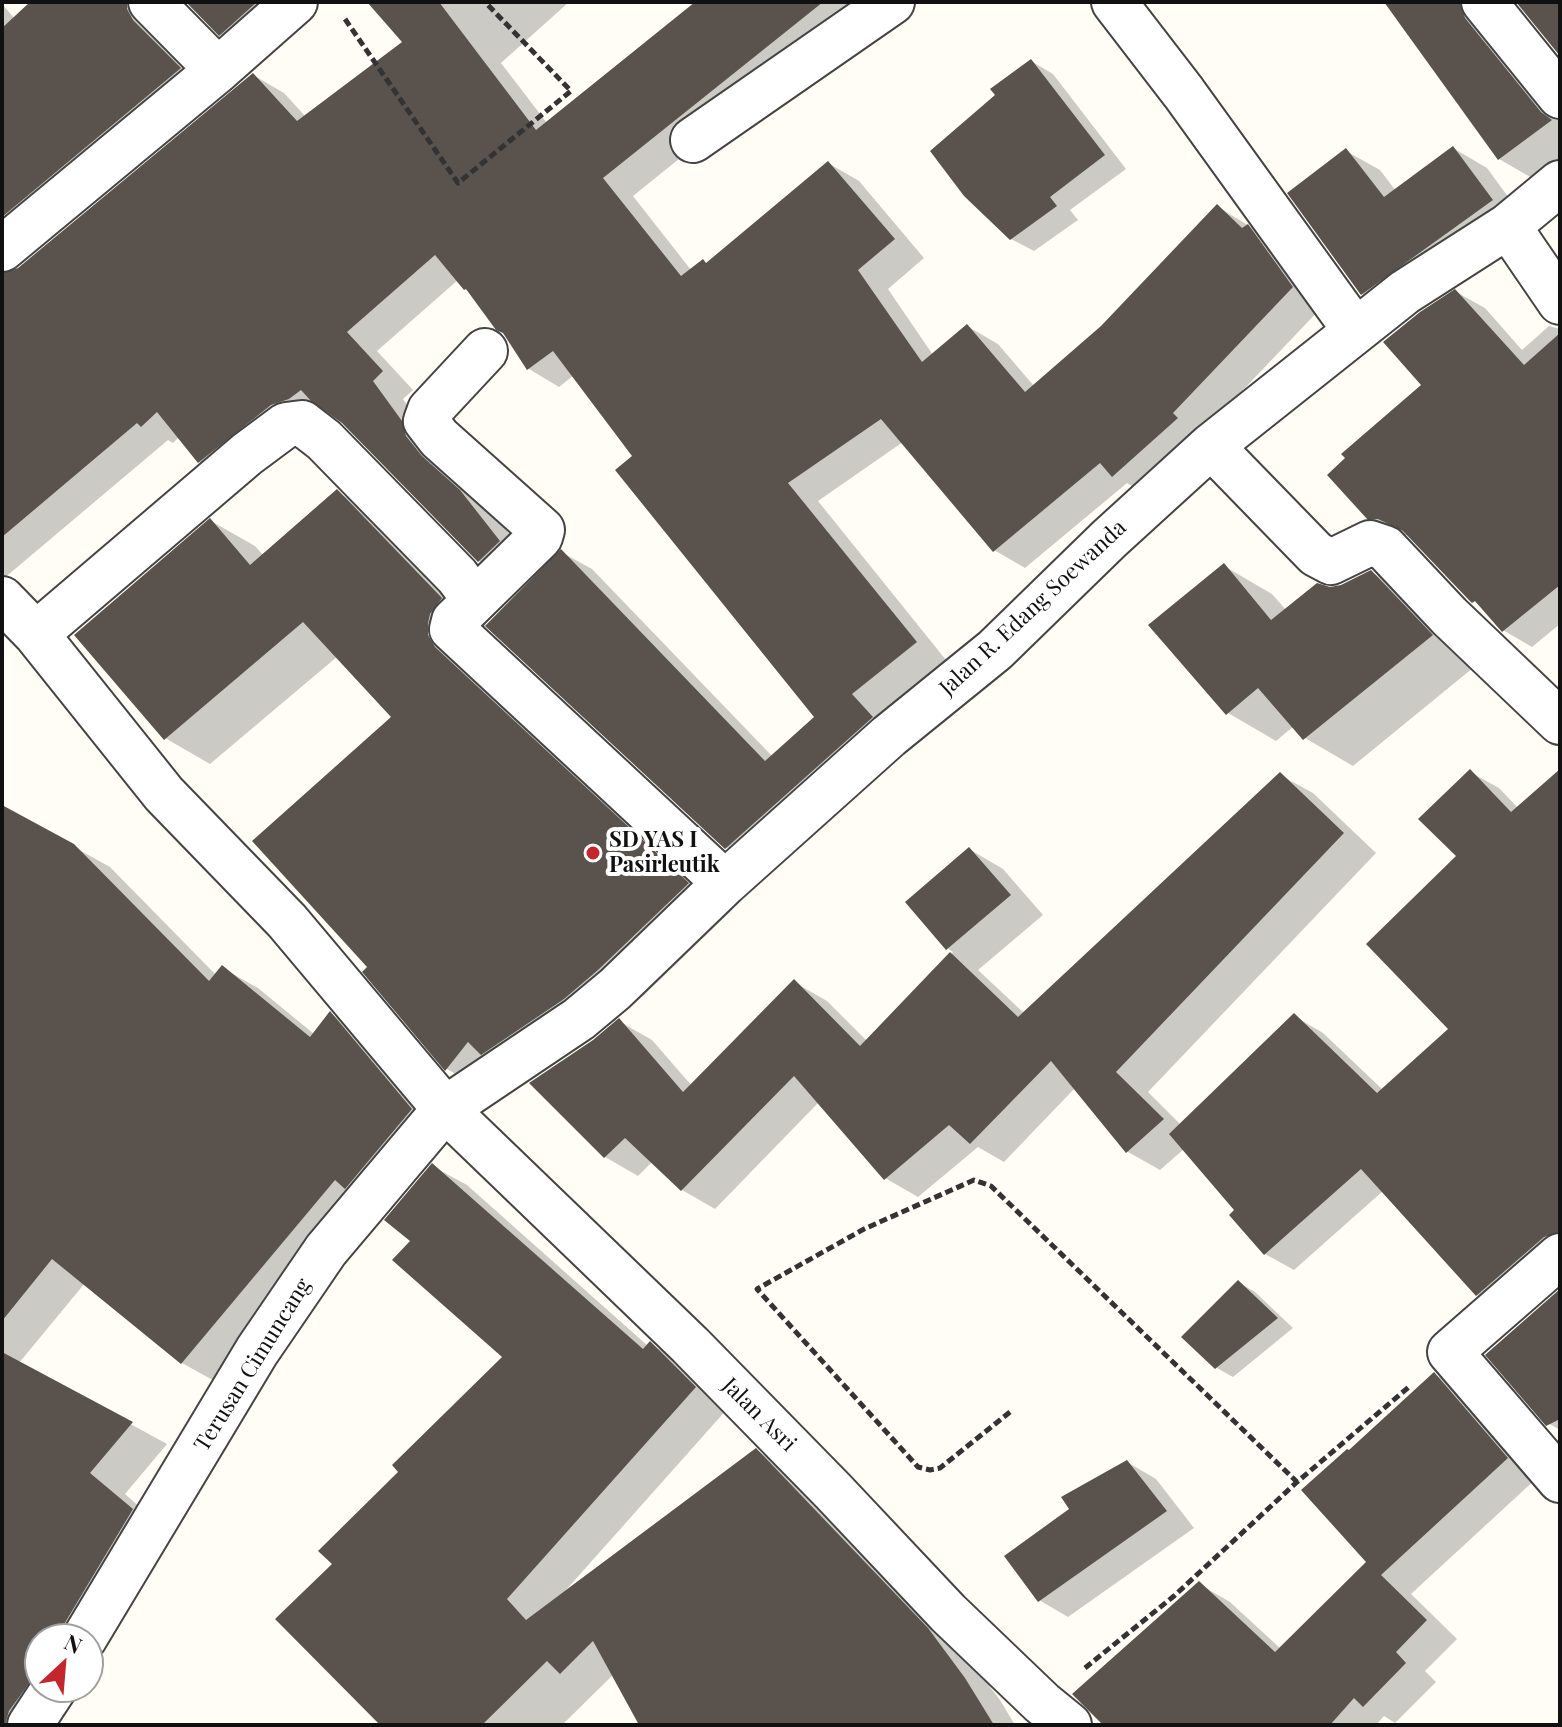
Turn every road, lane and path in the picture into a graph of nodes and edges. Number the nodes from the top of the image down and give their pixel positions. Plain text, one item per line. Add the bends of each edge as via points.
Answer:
1 (151, 2) edge
2 (295, 2) edge
3 (485, 2) edge
4 (892, 2) edge
5 (1114, 2) edge
6 (1484, 2) edge
7 (342, 15) dead end
8 (218, 70) junction
9 (1560, 96) edge
10 (693, 140) dead end
11 (1560, 183) edge
12 (1508, 226) junction
13 (2, 249) edge
14 (1560, 302) edge
15 (1355, 330) junction
16 (485, 351) dead end
17 (1211, 446) junction
18 (474, 599) junction
19 (16, 625) edge
20 (1560, 722) edge
21 (725, 883) junction
22 (445, 1109) junction
23 (1560, 1256) edge
24 (1450, 1352) junction
25 (1010, 1412) dead end
26 (1560, 1480) edge
27 (1297, 1482) junction
28 (94, 1623) edge
29 (44, 1703) edge
30 (1055, 1714) edge
31 (30, 1725) edge

1 - 8 street
2 - 8 street
3 - 7 path via 571,91 458,183
4 - 10 street
5 - 15 street
6 - 9 street
8 - 13 street
11 - 12 street, Jalan R. Edang Soewanda
12 - 14 street
12 - 15 street, Jalan R. Edang Soewanda
15 - 17 street, Jalan R. Edang Soewanda
16 - 18 street via 430,410 426,421 542,530
17 - 20 street via 1316,554 1331,562 1370,543 1385,548
17 - 21 street, Jalan R. Edang Soewanda via 995,650 889,736
18 - 19 street via 302,423 286,425
18 - 21 street via 452,629
19 - 22 street, Jalan Asri via 164,794 287,921
21 - 22 street, Jalan R. Edang Soewanda via 579,1019
22 - 28 street, Terusan Cimuncang via 326,1250 257,1351
22 - 30 street, Jalan Asri via 690,1345 948,1613
23 - 24 street
24 - 26 street
24 - 27 path
25 - 27 path via 940,1468 918,1467 757,1289 864,1229 974,1180 991,1186
27 - 30 path
29 - 31 street

